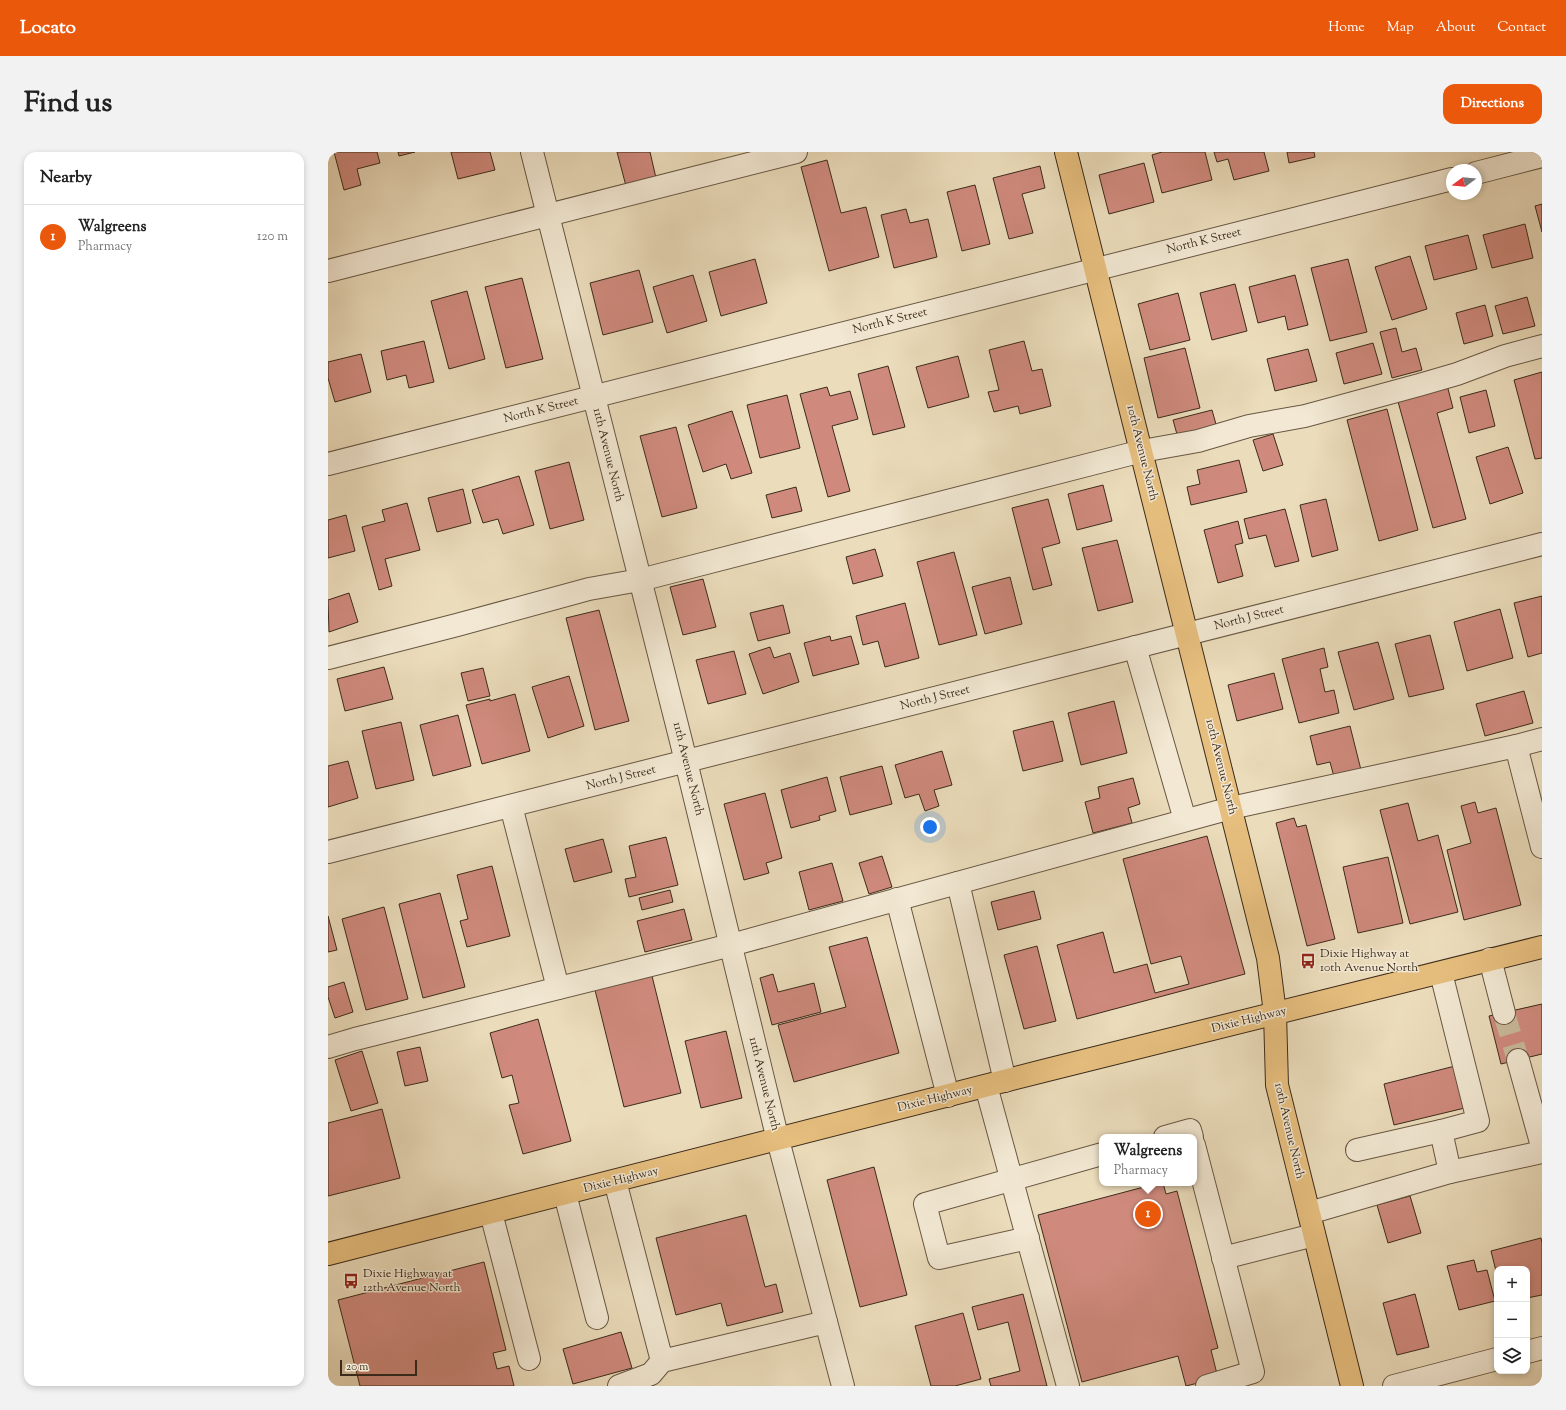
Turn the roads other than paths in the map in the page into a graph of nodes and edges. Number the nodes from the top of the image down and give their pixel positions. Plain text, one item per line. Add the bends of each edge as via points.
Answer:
1 (532, 152) edge
2 (796, 152) edge
3 (1066, 152) edge
4 (1534, 156) edge
5 (1482, 171) edge
6 (1446, 181) edge
7 (548, 214) junction
8 (1095, 269) junction
9 (328, 271) edge
10 (1542, 346) edge
11 (594, 396) junction
12 (1142, 451) junction
13 (328, 464) edge
14 (1542, 544) edge
15 (640, 580) junction
16 (1188, 634) junction
17 (1136, 648) junction
18 (328, 658) edge
19 (1542, 739) edge
20 (1516, 746) junction
21 (686, 762) junction
22 (511, 806) junction
23 (1231, 808) junction
24 (1185, 820) junction
25 (1542, 847) edge
26 (328, 852) edge
27 (958, 883) junction
28 (897, 899) junction
29 (731, 945) junction
30 (1542, 947) edge
31 (1490, 960) junction
32 (1441, 973) junction
33 (558, 988) junction
34 (1275, 1013) junction
35 (1504, 1013) tunnel mouth
36 (328, 1047) edge
37 (1518, 1060) tunnel mouth
38 (995, 1083) junction
39 (948, 1096) junction
40 (1441, 1131) junction
41 (1176, 1134) edge
42 (1191, 1134) edge
43 (778, 1140) junction
44 (1542, 1146) edge
45 (1358, 1150) dead end
46 (1542, 1152) edge
47 (1099, 1155) edge
48 (1197, 1157) edge
49 (1450, 1172) junction
50 (1012, 1179) junction
51 (615, 1181) junction
52 (565, 1194) junction
53 (491, 1213) junction
54 (1309, 1213) junction
55 (1314, 1235) junction
56 (1028, 1238) junction
57 (328, 1254) edge
58 (1223, 1258) junction
59 (597, 1318) dead end
60 (826, 1322) junction
61 (1542, 1348) edge
62 (1530, 1351) edge
63 (529, 1359) dead end
64 (1494, 1360) edge
65 (662, 1361) junction
66 (619, 1386) edge
67 (843, 1386) edge
68 (1068, 1386) edge
69 (1207, 1386) edge
70 (1352, 1386) edge
71 (1394, 1386) edge

1 - 7 street, 11th Avenue North
2 - 7 street
3 - 8 main road, 10th Avenue North
4 - 5 street
6 - 8 street, North K Street
7 - 9 street
7 - 11 street, 11th Avenue North
8 - 11 street, North K Street
8 - 12 main road, 10th Avenue North
10 - 12 street via 1434,381 1305,416
11 - 13 street, North K Street
11 - 15 street, 11th Avenue North
12 - 15 street
12 - 16 main road, 10th Avenue North
14 - 16 street, North J Street
15 - 18 street via 589,589
15 - 21 street, 11th Avenue North
16 - 17 street, North J Street
16 - 23 main road, 10th Avenue North
17 - 21 street, North J Street
17 - 24 street
19 - 20 street
20 - 23 street
20 - 25 street
21 - 22 street, North J Street
21 - 29 street, 11th Avenue North
22 - 26 street, North J Street
22 - 33 street
23 - 24 street
23 - 34 main road, 10th Avenue North via 1268,958
24 - 27 street
27 - 28 street
27 - 38 street
28 - 29 street
28 - 39 street
29 - 33 street
29 - 43 street, 11th Avenue North
30 - 31 main road, Dixie Highway
31 - 32 main road, Dixie Highway
31 - 35 street
32 - 34 main road, Dixie Highway
32 - 40 street via 1478,1121
33 - 36 street
34 - 38 main road, Dixie Highway
34 - 54 main road, 10th Avenue North via 1277,1085
37 - 44 street
38 - 39 main road, Dixie Highway
38 - 50 street
39 - 43 main road, Dixie Highway
40 - 45 street
40 - 49 street
41 - 42 street via 1190,1130
43 - 51 main road, Dixie Highway
43 - 60 street, 11th Avenue North
46 - 49 street
47 - 50 street
48 - 58 street
49 - 54 street
50 - 56 street
50 - 56 street via 925,1204 939,1258
51 - 52 main road, Dixie Highway
51 - 65 street
52 - 53 main road, Dixie Highway
52 - 59 street
53 - 57 main road, Dixie Highway
53 - 63 street
54 - 55 main road, 10th Avenue North
55 - 58 street
55 - 70 main road, 10th Avenue North
56 - 68 street
58 - 69 street via 1252,1372
60 - 65 street
60 - 67 street, 11th Avenue North
61 - 62 street
64 - 71 street
65 - 66 street via 651,1374

